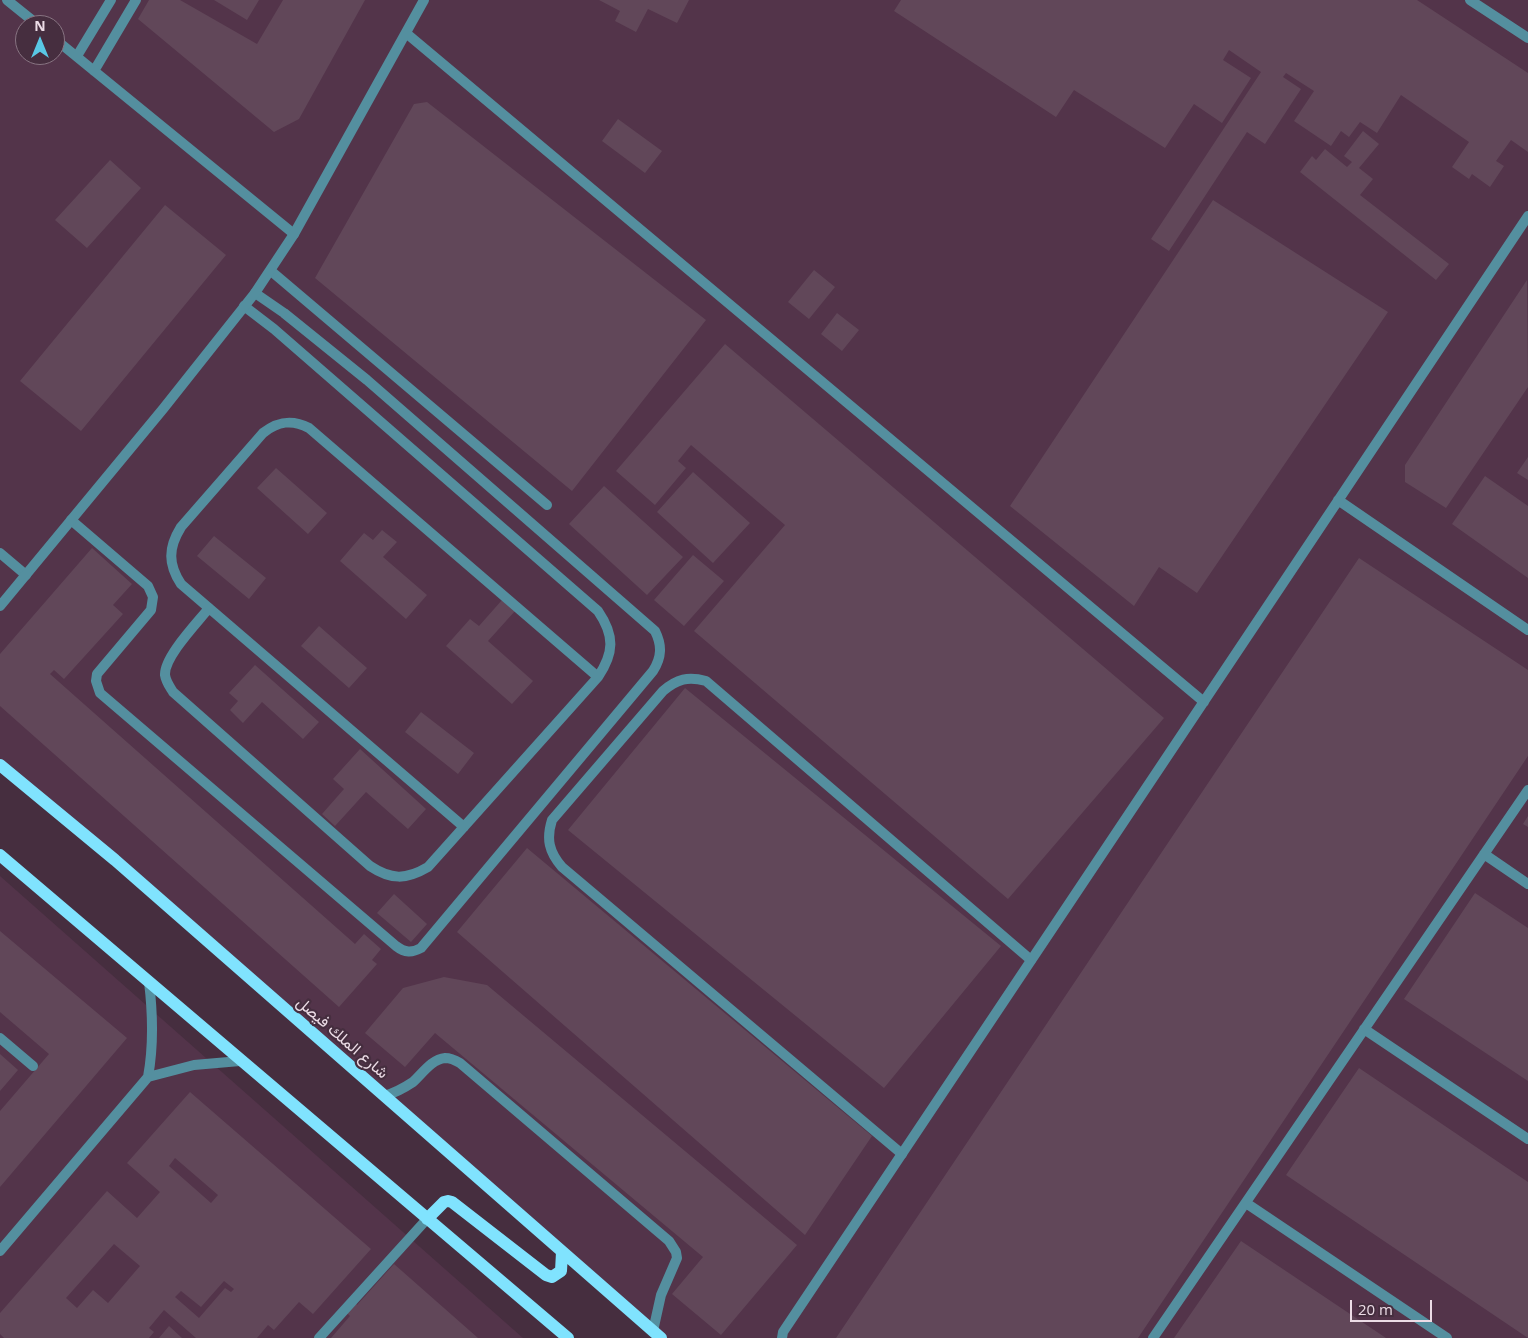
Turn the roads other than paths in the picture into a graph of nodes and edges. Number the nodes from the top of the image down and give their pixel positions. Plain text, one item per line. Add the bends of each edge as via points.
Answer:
1 (7, 0) edge
2 (111, 0) edge
3 (136, 0) edge
4 (424, 0) edge
5 (1470, 0) edge
6 (26, 15) edge
7 (406, 33) junction
8 (1528, 38) edge
9 (65, 47) edge
10 (77, 56) junction
11 (94, 71) junction
12 (1528, 216) edge
13 (294, 234) junction
14 (271, 271) junction
15 (255, 293) junction
16 (244, 306) junction
17 (1338, 500) junction
18 (547, 505) dead end
19 (71, 520) junction
20 (0, 553) edge
21 (26, 575) junction
22 (0, 606) edge
23 (209, 608) junction
24 (1528, 630) edge
25 (598, 677) junction
26 (1204, 702) junction
27 (0, 765) edge
28 (1528, 790) edge
29 (464, 827) junction
30 (0, 854) edge
31 (1484, 854) junction
32 (1528, 884) edge
33 (1031, 960) junction
34 (149, 982) junction
35 (1364, 1029) junction
36 (0, 1038) edge
37 (240, 1061) junction
38 (33, 1066) dead end
39 (148, 1077) junction
40 (384, 1096) junction
41 (1528, 1139) edge
42 (902, 1154) junction
43 (1246, 1203) junction
44 (427, 1219) junction
45 (0, 1251) edge
46 (562, 1252) junction
47 (657, 1334) edge
48 (782, 1335) edge
49 (319, 1338) edge
50 (568, 1338) edge
51 (774, 1338) edge
52 (1153, 1338) edge
53 (1447, 1338) edge

1 - 6 street
2 - 10 street
3 - 11 street
4 - 7 street
5 - 8 street
7 - 13 street
7 - 26 street
9 - 10 street
10 - 11 street
11 - 13 street
12 - 17 street
13 - 14 street
14 - 15 street
14 - 18 street
15 - 16 street
15 - 19 street via 368,380 655,631 659,639 660,656 653,671 421,948 407,952 396,946 100,693 97,674 151,610 153,597 148,586
16 - 19 street
16 - 25 street via 598,611 610,637 610,652
17 - 24 street
17 - 26 street
19 - 21 street
20 - 21 street
21 - 22 street
23 - 25 street via 181,584 175,574 171,562 174,538 263,433 277,424 292,422 310,428
23 - 29 street
23 - 29 street via 168,660 165,677 168,685 370,866 392,877 418,874
25 - 29 street
26 - 33 street
27 - 40 main road, شارع الملك فيصل via 115,860
28 - 31 street
30 - 34 main road
31 - 32 street
31 - 35 street
33 - 42 street
33 - 42 street via 706,681 683,679 663,691 552,820 548,840 550,850 562,867
34 - 37 main road
34 - 39 street via 153,1029
35 - 41 street
35 - 43 street
36 - 38 street
37 - 39 street via 194,1065
37 - 44 main road
39 - 45 street
40 - 46 main road, شارع الملك فيصل
40 - 47 street via 396,1093 437,1061 453,1059 669,1241 677,1258 661,1295
42 - 48 street
43 - 52 street
43 - 53 street
44 - 46 main road via 444,1202 452,1202 546,1276 552,1277 561,1271
44 - 49 street
44 - 50 main road
46 - 47 main road, شارع الملك فيصل
48 - 51 street

